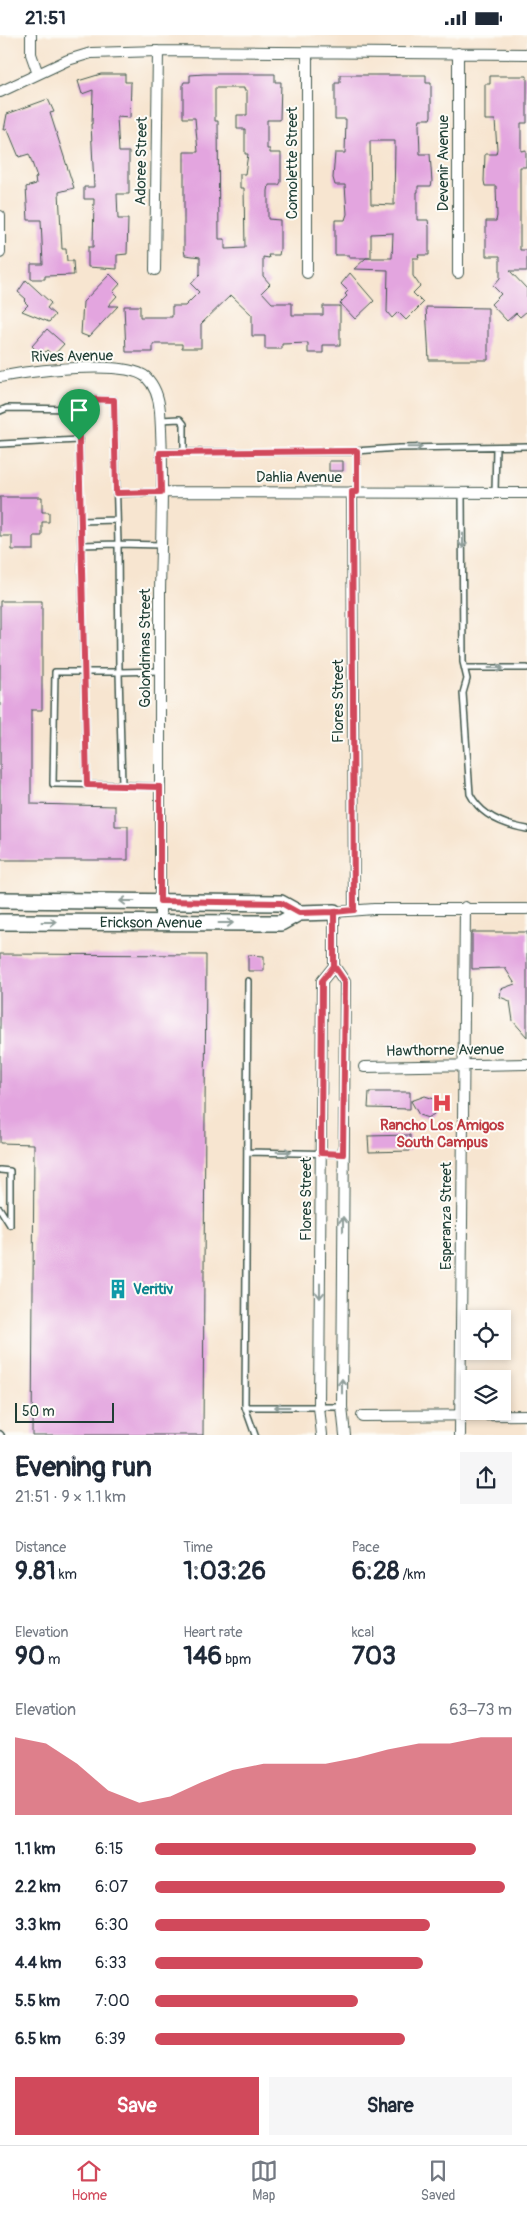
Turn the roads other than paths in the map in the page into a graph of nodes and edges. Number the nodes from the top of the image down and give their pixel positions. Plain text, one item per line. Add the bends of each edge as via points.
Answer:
1 (31, 35) edge
2 (158, 51) junction
3 (307, 53) junction
4 (458, 53) junction
5 (527, 53) edge
6 (38, 74) junction
7 (0, 92) edge
8 (0, 217) edge
9 (0, 253) edge
10 (155, 270) dead end
11 (307, 273) dead end
12 (458, 273) dead end
13 (145, 376) joint
14 (0, 377) edge
15 (79, 409) junction
16 (0, 411) edge
17 (160, 420) junction
18 (79, 440) junction
19 (0, 444) edge
20 (527, 446) edge
21 (496, 447) junction
22 (357, 451) junction
23 (184, 452) junction
24 (160, 453) junction
25 (161, 492) junction
26 (355, 492) junction
27 (462, 492) junction
28 (495, 492) junction
29 (116, 493) junction
30 (527, 493) edge
31 (117, 520) junction
32 (80, 521) junction
33 (118, 544) junction
34 (81, 545) junction
35 (160, 545) junction
36 (466, 668) junction
37 (527, 669) edge
38 (160, 671) junction
39 (84, 672) junction
40 (119, 672) junction
41 (87, 785) junction
42 (122, 785) junction
43 (160, 787) junction
44 (527, 829) edge
45 (0, 900) edge
46 (160, 901) junction
47 (464, 907) junction
48 (527, 909) edge
49 (354, 910) junction
50 (334, 912) junction
51 (299, 913) junction
52 (0, 922) edge
53 (160, 923) junction
54 (334, 966) junction
55 (248, 981) dead end
56 (527, 1064) edge
57 (462, 1065) junction
58 (364, 1067) dead end
59 (247, 1152) junction
60 (321, 1153) junction
61 (343, 1154) junction
62 (0, 1171) edge
63 (0, 1209) edge
64 (2, 1217) edge
65 (245, 1407) junction
66 (320, 1407) junction
67 (342, 1407) junction
68 (460, 1414) junction
69 (362, 1415) dead end
70 (527, 1415) edge
71 (255, 1435) edge
72 (322, 1435) edge
73 (345, 1435) edge
74 (460, 1435) edge

1 - 6 street via 31,55
2 - 3 street
2 - 6 street via 91,53
2 - 10 street, Adoree Street
3 - 4 street
3 - 11 street, Comolette Street
4 - 5 street
4 - 12 street, Devenir Avenue
6 - 7 street
8 - 9 street
13 - 14 street, Rives Avenue via 117,369 94,368 24,371
13 - 17 street, Golondrinas Street via 155,389
15 - 16 lane
15 - 18 lane
15 - 29 lane via 79,399 114,400
17 - 23 lane via 180,419 184,424
17 - 24 street, Golondrinas Street
18 - 19 lane
18 - 32 lane
20 - 21 lane
22 -> 21 lane
21 - 28 lane
22 - 23 lane
22 - 26 lane
23 - 24 lane
24 - 25 street, Golondrinas Street
25 - 26 street, Dahlia Avenue
25 - 29 lane
25 - 35 street, Golondrinas Street
26 - 27 street, Dahlia Avenue
26 - 49 street, Flores Street
27 - 28 street, Dahlia Avenue
27 -> 36 lane via 463,662
28 - 30 street, Dahlia Avenue
29 - 31 lane
31 - 32 lane
31 - 33 lane
32 - 34 lane
33 - 34 lane
33 - 35 lane
33 - 40 lane
34 - 39 lane
35 - 38 street, Golondrinas Street
36 -> 37 lane
36 - 44 lane via 463,693 470,794 475,804 488,815 508,826
38 - 40 lane
38 - 43 street, Golondrinas Street
39 - 40 lane
39 - 41 lane
39 - 41 lane via 55,672 53,784
40 - 42 lane
41 - 42 lane
42 - 43 lane
43 - 46 street, Golondrinas Street
46 -> 45 street, Erickson Avenue
46 - 51 street, Erickson Avenue via 281,903
46 - 53 street, Golondrinas Street
47 - 48 street, Erickson Avenue
47 - 49 street, Erickson Avenue
47 - 57 street, Esperanza Street
49 - 50 street, Erickson Avenue
50 - 51 street, Erickson Avenue
50 - 54 street
53 -> 51 street, Erickson Avenue via 281,923
52 -> 53 street, Erickson Avenue
54 - 60 street, Flores Street via 322,981
54 - 61 street via 345,982
55 - 59 lane
56 - 57 street, Hawthorne Avenue
57 - 58 street, Hawthorne Avenue
57 - 68 street, Esperanza Street
59 -> 60 lane
59 - 65 lane
60 - 61 lane
60 -> 66 street, Flores Street
67 -> 61 street
62 - 64 lane via 10,1171 10,1225
63 - 64 lane
66 -> 65 lane
65 - 71 lane
66 - 67 lane
66 - 72 street, Flores Street
67 - 73 street
68 - 69 street
68 - 70 street
68 - 74 street, Esperanza Street

